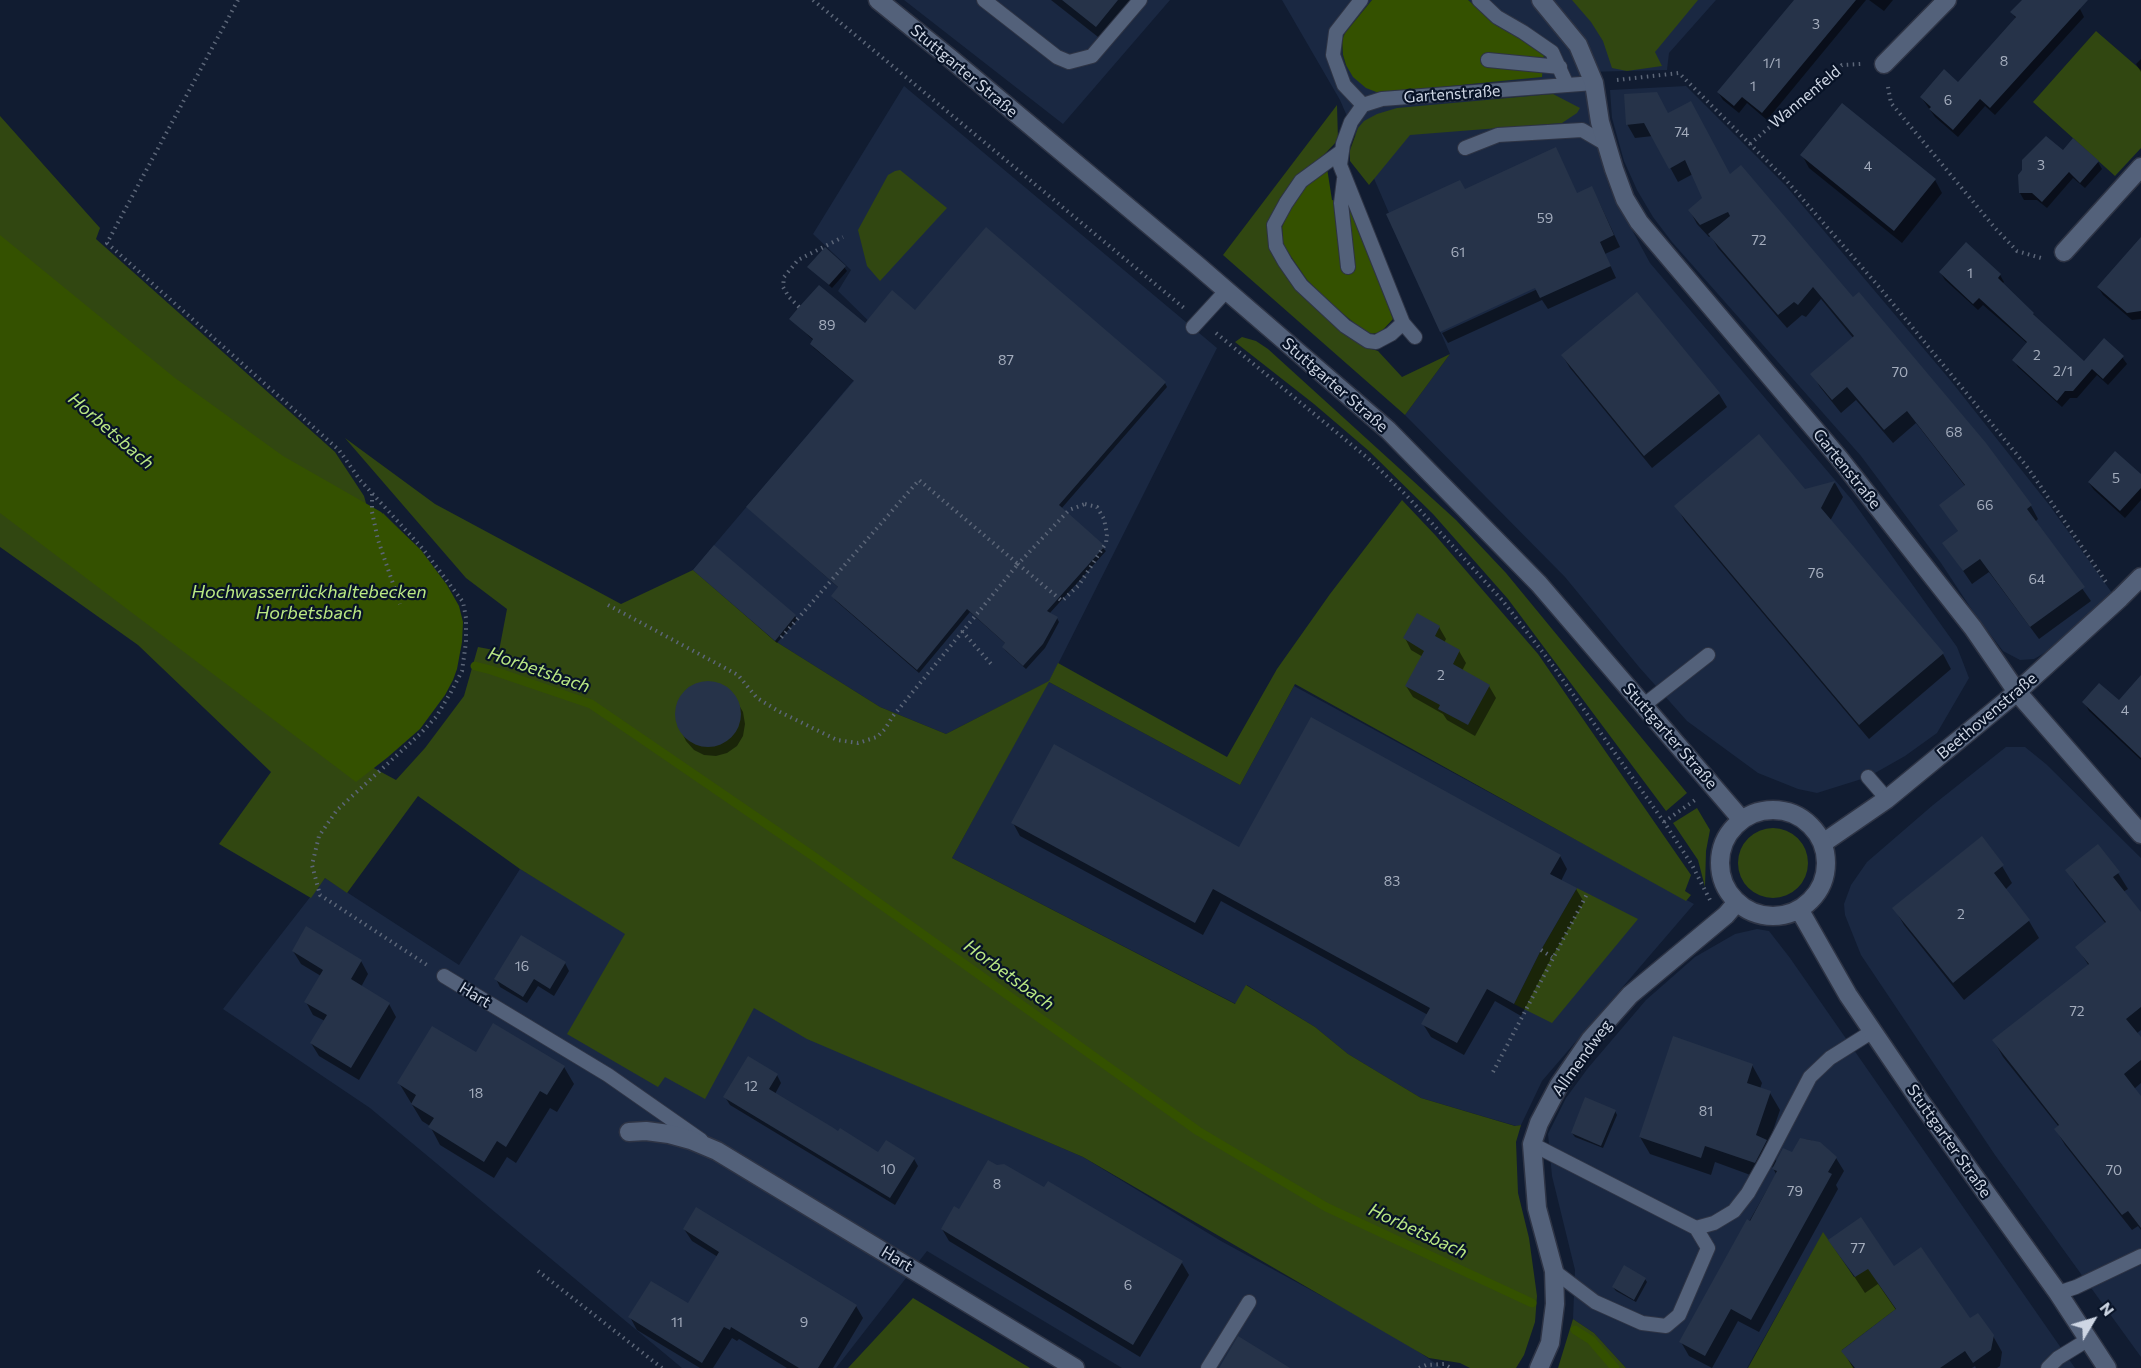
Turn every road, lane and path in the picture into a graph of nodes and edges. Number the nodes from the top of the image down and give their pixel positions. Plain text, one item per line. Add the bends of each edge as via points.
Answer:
1 (238, 0) edge
2 (813, 0) edge
3 (878, 0) edge
4 (984, 0) edge
5 (1140, 0) edge
6 (1361, 0) edge
7 (1479, 0) edge
8 (1541, 0) edge
9 (1947, 0) edge
10 (1488, 60) dead end
11 (1884, 64) junction
12 (1560, 67) junction
13 (1594, 83) junction
14 (1567, 85) junction
15 (1363, 105) junction
16 (1606, 144) junction
17 (1750, 144) junction
18 (1465, 148) dead end
19 (1342, 152) junction
20 (2141, 167) edge
21 (1344, 177) junction
22 (843, 237) dead end
23 (2064, 252) joint
24 (1348, 267) dead end
25 (1226, 291) junction
26 (799, 307) dead end
27 (1403, 322) junction
28 (1196, 323) junction
29 (1415, 337) dead end
30 (372, 493) junction
31 (1018, 564) junction
32 (2141, 577) edge
33 (2120, 598) junction
34 (400, 604) dead end
35 (608, 605) dead end
36 (962, 631) junction
37 (780, 639) dead end
38 (1708, 655) dead end
39 (992, 665) dead end
40 (2017, 692) junction
41 (1644, 705) junction
42 (1868, 777) dead end
43 (1713, 787) junction
44 (1887, 799) junction
45 (1742, 820) junction
46 (1664, 822) junction
47 (2141, 834) edge
48 (1823, 843) junction
49 (1587, 894) dead end
50 (1737, 902) junction
51 (1799, 909) junction
52 (1720, 920) junction
53 (1541, 950) dead end
54 (1552, 957) junction
55 (444, 976) joint
56 (1873, 1031) junction
57 (1492, 1072) dead end
58 (629, 1132) dead end
59 (1532, 1144) junction
60 (717, 1151) junction
61 (1696, 1228) junction
62 (2141, 1256) edge
63 (538, 1270) dead end
64 (1554, 1271) junction
65 (2058, 1293) junction
66 (1249, 1302) dead end
67 (2089, 1339) junction
68 (662, 1368) edge
69 (1075, 1368) edge
70 (1208, 1368) edge
71 (1419, 1368) edge
72 (1451, 1368) edge
73 (1539, 1368) edge
74 (2048, 1368) edge
75 (2107, 1368) edge

1 - 30 path via 107,243 339,450
2 - 28 path
3 - 25 street, Stuttgarter Straße
4 - 5 lane via 1057,57 1069,62 1092,56
6 - 15 lane via 1336,32 1333,56 1344,85
7 - 12 lane via 1497,17 1552,52
8 - 13 street, Gartenstraße via 1578,45
9 - 11 street
10 - 12 lane
11 - 17 path, Wannenfeld via 1842,64
11 - 23 path via 1891,103 2002,236 2017,251 2042,259
12 - 14 lane
13 - 14 lane, Gartenstraße
13 - 16 street, Gartenstraße
13 - 17 path via 1678,73
14 - 15 lane, Gartenstraße via 1382,99
15 - 19 lane via 1351,122
16 - 18 lane via 1582,130 1498,135
16 - 40 street, Gartenstraße via 1625,198 1639,222 1839,458 1973,628
17 - 33 path via 1792,188 2028,468
19 - 21 lane via 1340,165
19 - 27 lane via 1302,181 1286,202 1275,225 1276,246 1301,285 1345,326 1368,341 1377,342
20 - 23 street
21 - 24 lane via 1341,203
21 - 27 lane
22 - 26 path via 798,260 784,277 783,287
25 - 28 lane
25 - 41 street, Stuttgarter Straße via 1388,430 1539,584
27 - 29 lane
28 - 46 path via 1339,432 1407,496 1502,600
30 - 34 path via 378,540
30 - 55 path via 423,549 463,602 467,630 462,671 436,717 338,810 319,836 312,865 320,895
31 - 31 path via 1062,601 1079,585 1106,543 1104,519 1097,507 1085,504 1069,510
31 - 36 path
31 - 37 path via 919,480
32 - 33 street, Beethovenstraße
33 - 40 street, Beethovenstraße
35 - 36 path via 738,675 757,698 780,712 837,740 858,742 877,737 885,729
36 - 39 path
38 - 41 lane
40 - 44 street, Beethovenstraße
40 - 47 street, Gartenstraße
41 - 43 street, Stuttgarter Straße
42 - 44 lane
43 - 45 street, Stuttgarter Straße
43 - 46 path
44 - 48 street, Beethovenstraße
45 - 48 street via 1763,812 1785,812 1808,824
45 - 50 street via 1728,836 1720,866 1725,886
46 - 52 path
48 - 51 street via 1823,880 1814,896
49 - 54 path
50 - 51 street via 1764,915 1779,916
50 - 52 street, Allmendweg
51 - 56 street, Stuttgarter Straße
52 - 59 street, Allmendweg via 1630,995 1590,1040 1556,1090
53 - 54 path
54 - 57 path
55 - 60 lane, Hart via 608,1075
56 - 61 lane via 1830,1058 1810,1077 1748,1193 1734,1211
56 - 65 street, Stuttgarter Straße
58 - 60 street, Hart via 669,1134
59 - 61 lane
59 - 64 street, Allmendweg via 1537,1208
60 - 69 street, Hart
61 - 64 lane via 1708,1248 1679,1315 1666,1326 1642,1323 1595,1302
62 - 65 lane
63 - 68 path
64 - 73 street, Allmendweg via 1550,1343
65 - 67 street, Stuttgarter Straße
66 - 70 lane
67 - 74 lane
67 - 75 street, Stuttgarter Straße
71 - 72 path via 1444,1364

